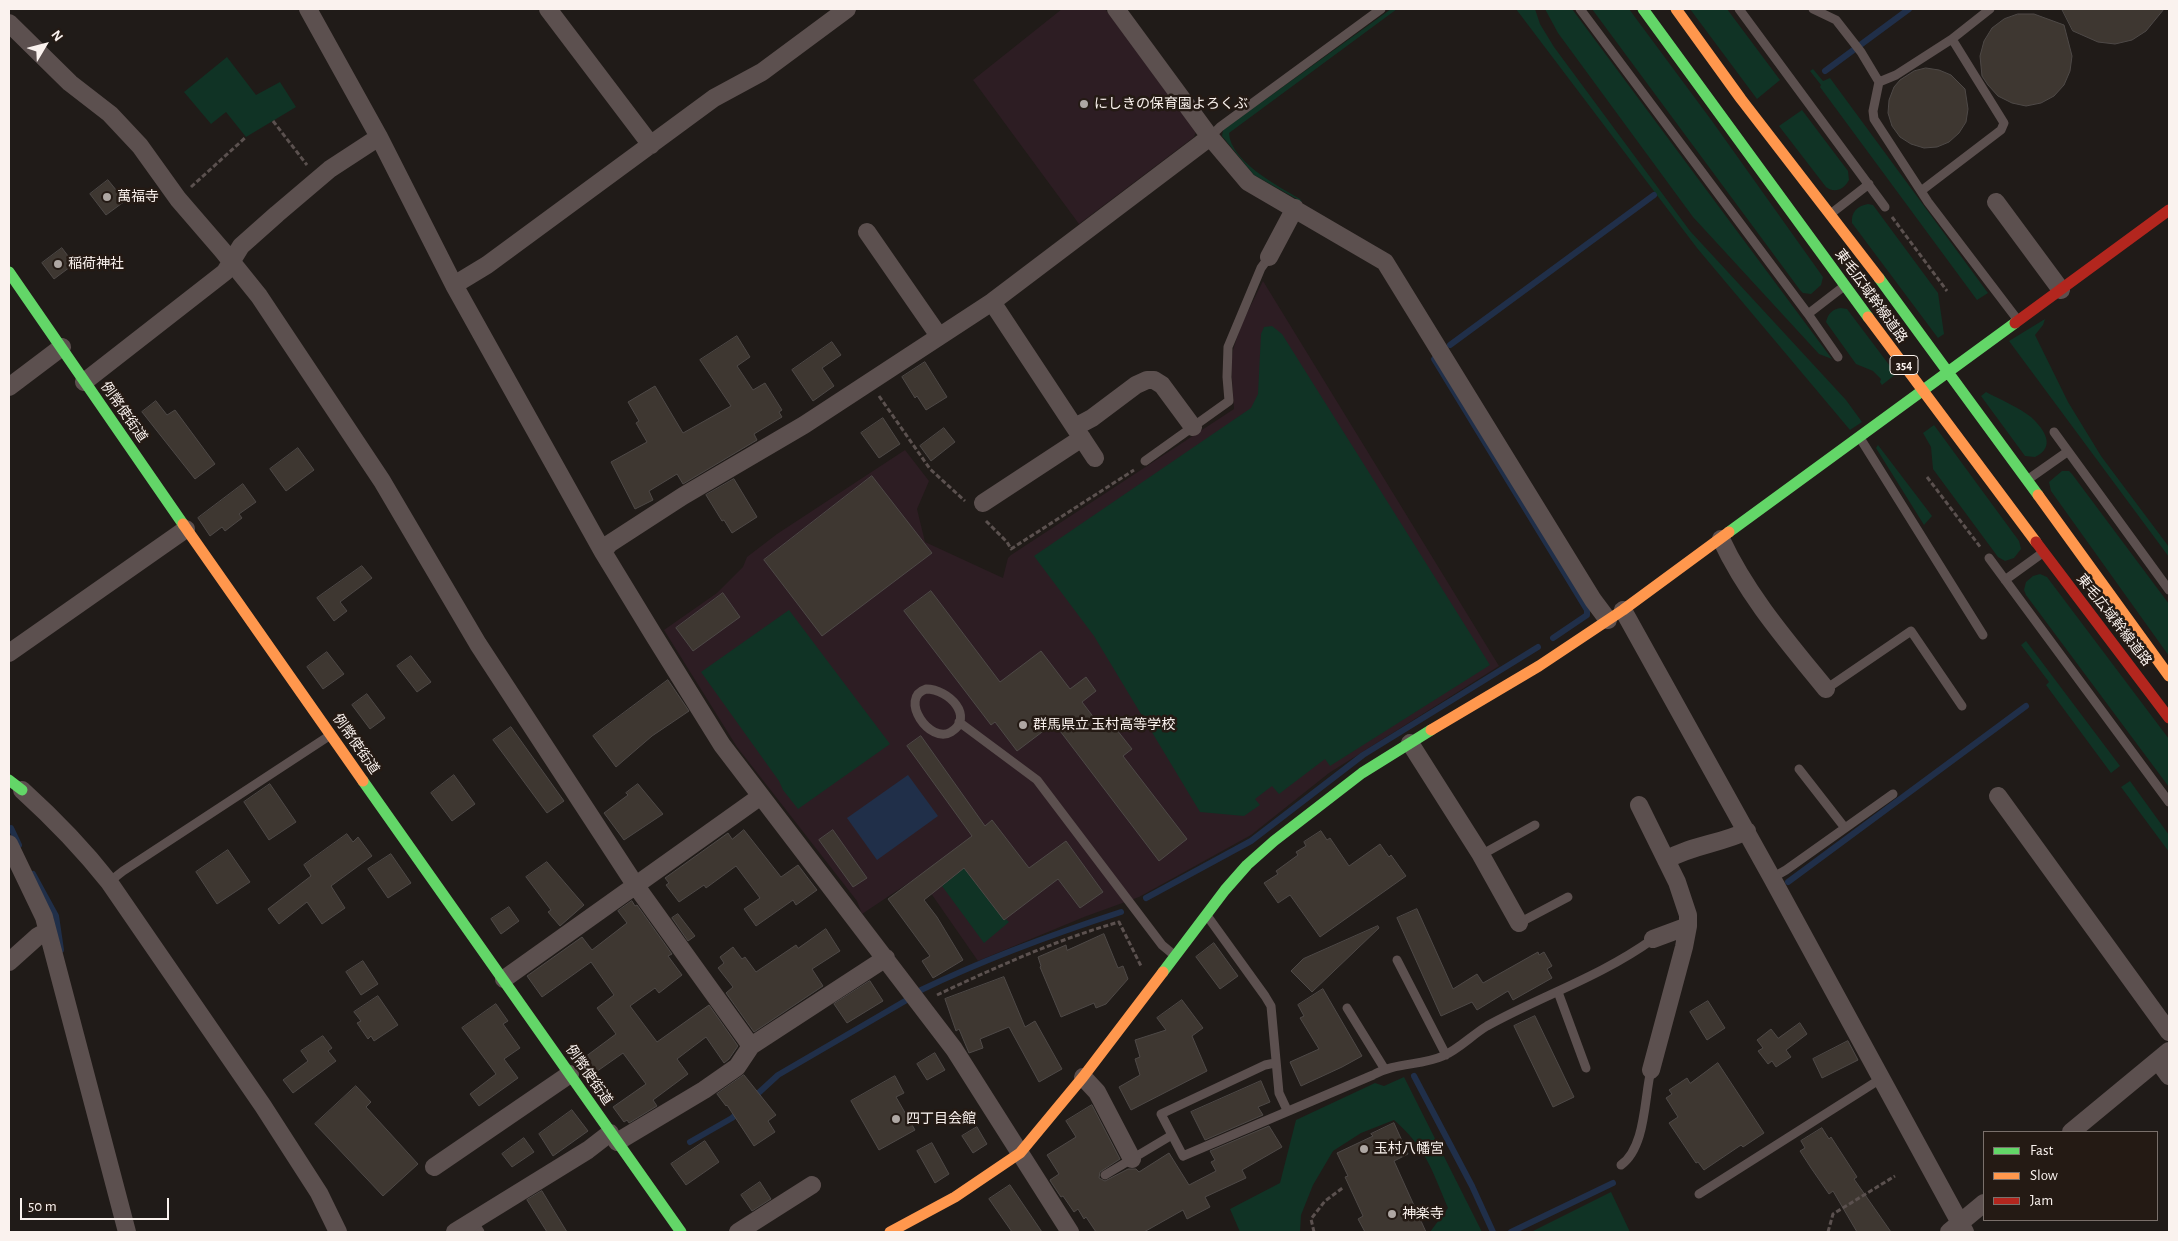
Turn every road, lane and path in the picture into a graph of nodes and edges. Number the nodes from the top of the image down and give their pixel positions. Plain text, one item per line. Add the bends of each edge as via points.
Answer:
1 (309, 9) edge
2 (548, 9) edge
3 (847, 9) edge
4 (1116, 9) edge
5 (1381, 9) edge
6 (1580, 9) edge
7 (1643, 9) edge
8 (1676, 9) edge
9 (1739, 9) edge
10 (1813, 9) edge
11 (1990, 9) edge
12 (9, 23) edge
13 (1952, 39) junction
14 (1879, 82) junction
15 (272, 121) dead end
16 (246, 137) dead end
17 (379, 137) junction
18 (1210, 137) junction
19 (651, 145) junction
20 (318, 179) junction
21 (1868, 184) junction
22 (1922, 191) junction
23 (178, 200) junction
24 (1996, 202) dead end
25 (1885, 207) joint
26 (1294, 208) junction
27 (2169, 210) edge
28 (1830, 214) junction
29 (867, 232) dead end
30 (1270, 256) joint
31 (232, 262) junction
32 (9, 272) edge
33 (454, 285) junction
34 (1845, 286) junction
35 (2061, 290) junction
36 (1947, 291) dead end
37 (992, 302) junction
38 (1808, 314) junction
39 (2018, 321) junction
40 (939, 336) junction
41 (62, 347) junction
42 (1838, 357) dead end
43 (1948, 372) junction
44 (84, 382) junction
45 (9, 387) edge
46 (1922, 391) junction
47 (1193, 427) junction
48 (1078, 432) junction
49 (2054, 432) dead end
50 (1859, 438) junction
51 (2067, 452) junction
52 (1095, 458) dead end
53 (1145, 460) dead end
54 (1927, 477) dead end
55 (2028, 480) junction
56 (983, 503) dead end
57 (186, 529) junction
58 (1721, 539) junction
59 (603, 552) junction
60 (2042, 553) junction
61 (1989, 558) joint
62 (2005, 580) junction
63 (2169, 590) edge
64 (1623, 610) junction
65 (1608, 620) junction
66 (1983, 635) dead end
67 (9, 653) edge
68 (2169, 676) edge
69 (1826, 688) joint
70 (1962, 706) dead end
71 (2169, 718) edge
72 (959, 722) junction
73 (331, 734) junction
74 (1410, 743) junction
75 (1799, 769) dead end
76 (15, 785) edge
77 (1893, 794) dead end
78 (762, 796) junction
79 (1998, 796) dead end
80 (2169, 802) edge
81 (1638, 805) dead end
82 (1535, 825) dead end
83 (1846, 828) junction
84 (1746, 831) junction
85 (9, 844) edge
86 (1481, 855) junction
87 (1666, 860) junction
88 (1772, 878) junction
89 (110, 882) junction
90 (636, 886) junction
91 (1568, 897) dead end
92 (1206, 914) junction
93 (1519, 923) joint
94 (1688, 926) junction
95 (47, 931) junction
96 (1653, 939) joint
97 (1174, 956) junction
98 (886, 958) junction
99 (1397, 960) dead end
100 (9, 962) edge
101 (504, 980) junction
102 (1154, 982) junction
103 (1558, 992) junction
104 (921, 1004) junction
105 (1347, 1008) dead end
106 (2169, 1032) edge
107 (751, 1046) junction
108 (1446, 1055) junction
109 (2164, 1056) edge
110 (1275, 1063) junction
111 (1384, 1068) junction
112 (1586, 1068) dead end
113 (1651, 1070) joint
114 (570, 1074) junction
115 (2169, 1076) edge
116 (1083, 1077) junction
117 (1882, 1078) junction
118 (1287, 1110) junction
119 (2072, 1131) edge
120 (1172, 1135) junction
121 (614, 1137) junction
122 (1020, 1153) junction
123 (1132, 1158) junction
124 (1621, 1165) dead end
125 (434, 1168) dead end
126 (1104, 1175) dead end
127 (1895, 1176) dead end
128 (812, 1185) dead end
129 (1344, 1187) dead end
130 (1699, 1194) dead end
131 (1983, 1204) edge
132 (476, 1226) edge
133 (1958, 1229) edge
134 (127, 1232) edge
135 (338, 1232) edge
136 (455, 1232) edge
137 (680, 1232) edge
138 (738, 1232) edge
139 (890, 1232) edge
140 (1070, 1232) edge
141 (1314, 1232) edge
142 (1828, 1232) edge

1 - 17 street
2 - 19 street
3 - 19 street via 762,72 714,98
4 - 18 street
5 - 18 lane
6 - 38 lane
7 - 34 main road, 東毛広域幹線道路 / 354
8 - 28 main road, 東毛広域幹線道路 / 354
9 - 21 lane
10 - 14 lane via 1836,20
11 - 13 lane
12 - 23 street via 70,83 110,114 140,146
13 - 14 lane via 1896,75
13 - 22 lane via 2004,123 2001,130
14 - 22 lane via 1874,119
15 - 20 path
16 - 23 path
17 - 20 street
17 - 33 street
18 - 26 street via 1248,182
18 - 37 street
19 - 33 street via 487,265
20 - 31 street via 241,246
21 - 25 lane
21 - 28 lane
22 - 39 lane
23 - 31 street
24 - 35 street
25 - 36 path
26 - 30 street
26 - 65 street via 1385,262
27 - 35 main road
28 - 43 main road, 東毛広域幹線道路 / 354
29 - 40 street
30 - 47 lane via 1260,268 1228,347 1229,401
31 - 44 street via 226,272
31 - 90 street via 259,296 382,481 478,644
32 - 41 main road, 例幣使街道
33 - 59 street
34 - 38 lane
34 - 46 main road, 東毛広域幹線道路 / 354
35 - 39 main road
37 - 40 street
37 - 48 street
38 - 42 lane
39 - 43 main road
40 - 59 street via 804,425 683,496 609,544
41 - 44 main road, 例幣使街道
41 - 45 street
43 - 46 main road
43 - 55 main road, 東毛広域幹線道路 / 354
44 - 57 main road, 例幣使街道
46 - 50 main road
46 - 60 main road, 東毛広域幹線道路 / 354
47 - 48 street via 1162,385 1147,380 1092,418
47 - 53 lane
48 - 52 street
48 - 56 street
49 - 51 lane
50 - 58 main road
50 - 66 lane
51 - 55 lane
51 - 63 lane
54 - 61 path
55 - 68 main road, 東毛広域幹線道路 / 354
57 - 67 street
57 - 73 main road, 例幣使街道
58 - 64 main road
58 - 69 street via 1753,596
59 - 78 street via 722,745
60 - 62 lane
60 - 71 main road, 東毛広域幹線道路 / 354
61 - 62 lane
62 - 80 lane
64 - 65 main road
64 - 84 street
65 - 74 main road via 1540,666
69 - 70 lane via 1911,631
72 - 72 lane via 951,732 934,733 916,711 914,703 919,691 935,689 950,696 959,710
72 - 97 lane via 1037,780 1162,945
73 - 89 lane
73 - 101 main road, 例幣使街道
74 - 86 street
74 - 92 main road via 1362,773 1274,841 1247,866
75 - 83 lane
76 - 89 street via 50,815
77 - 83 lane
78 - 90 street
78 - 98 street
79 - 106 street
81 - 87 street
82 - 86 lane
83 - 88 lane
84 - 87 street via 1727,841 1688,849
84 - 88 street
85 - 95 street via 40,907
86 - 93 street
87 - 94 street via 1680,890
88 - 117 street
89 - 135 street via 263,1106 319,1194
90 - 101 street
90 - 107 street
91 - 93 lane
92 - 97 main road
92 - 110 lane via 1271,1006
94 - 96 street
94 - 113 street
95 - 100 street
95 - 134 street
96 - 103 lane via 1603,971
97 - 102 main road
98 - 104 street
98 - 107 street
99 - 108 lane
101 - 114 main road, 例幣使街道
102 - 104 path via 1142,969 1119,922 1077,934 1010,961
102 - 116 main road
103 - 108 lane via 1488,1026
103 - 112 lane
104 - 122 street via 966,1067
105 - 111 lane
107 - 121 street via 737,1067 704,1090
108 - 111 lane
109 - 115 street
109 - 119 street
110 - 118 lane via 1279,1093
110 - 120 lane via 1161,1114
111 - 118 lane
113 - 124 lane via 1639,1134 1629,1159
114 - 121 main road, 例幣使街道
114 - 125 street
116 - 122 main road
116 - 123 street via 1097,1092
117 - 130 lane
117 - 133 street
118 - 120 lane via 1183,1156
120 - 123 lane
121 - 132 street via 588,1150
121 - 137 main road, 例幣使街道
122 - 139 main road via 955,1197
122 - 140 street
123 - 126 lane
127 - 142 path via 1833,1214
128 - 138 street
129 - 141 path via 1325,1201 1311,1219
131 - 133 street
132 - 136 street

